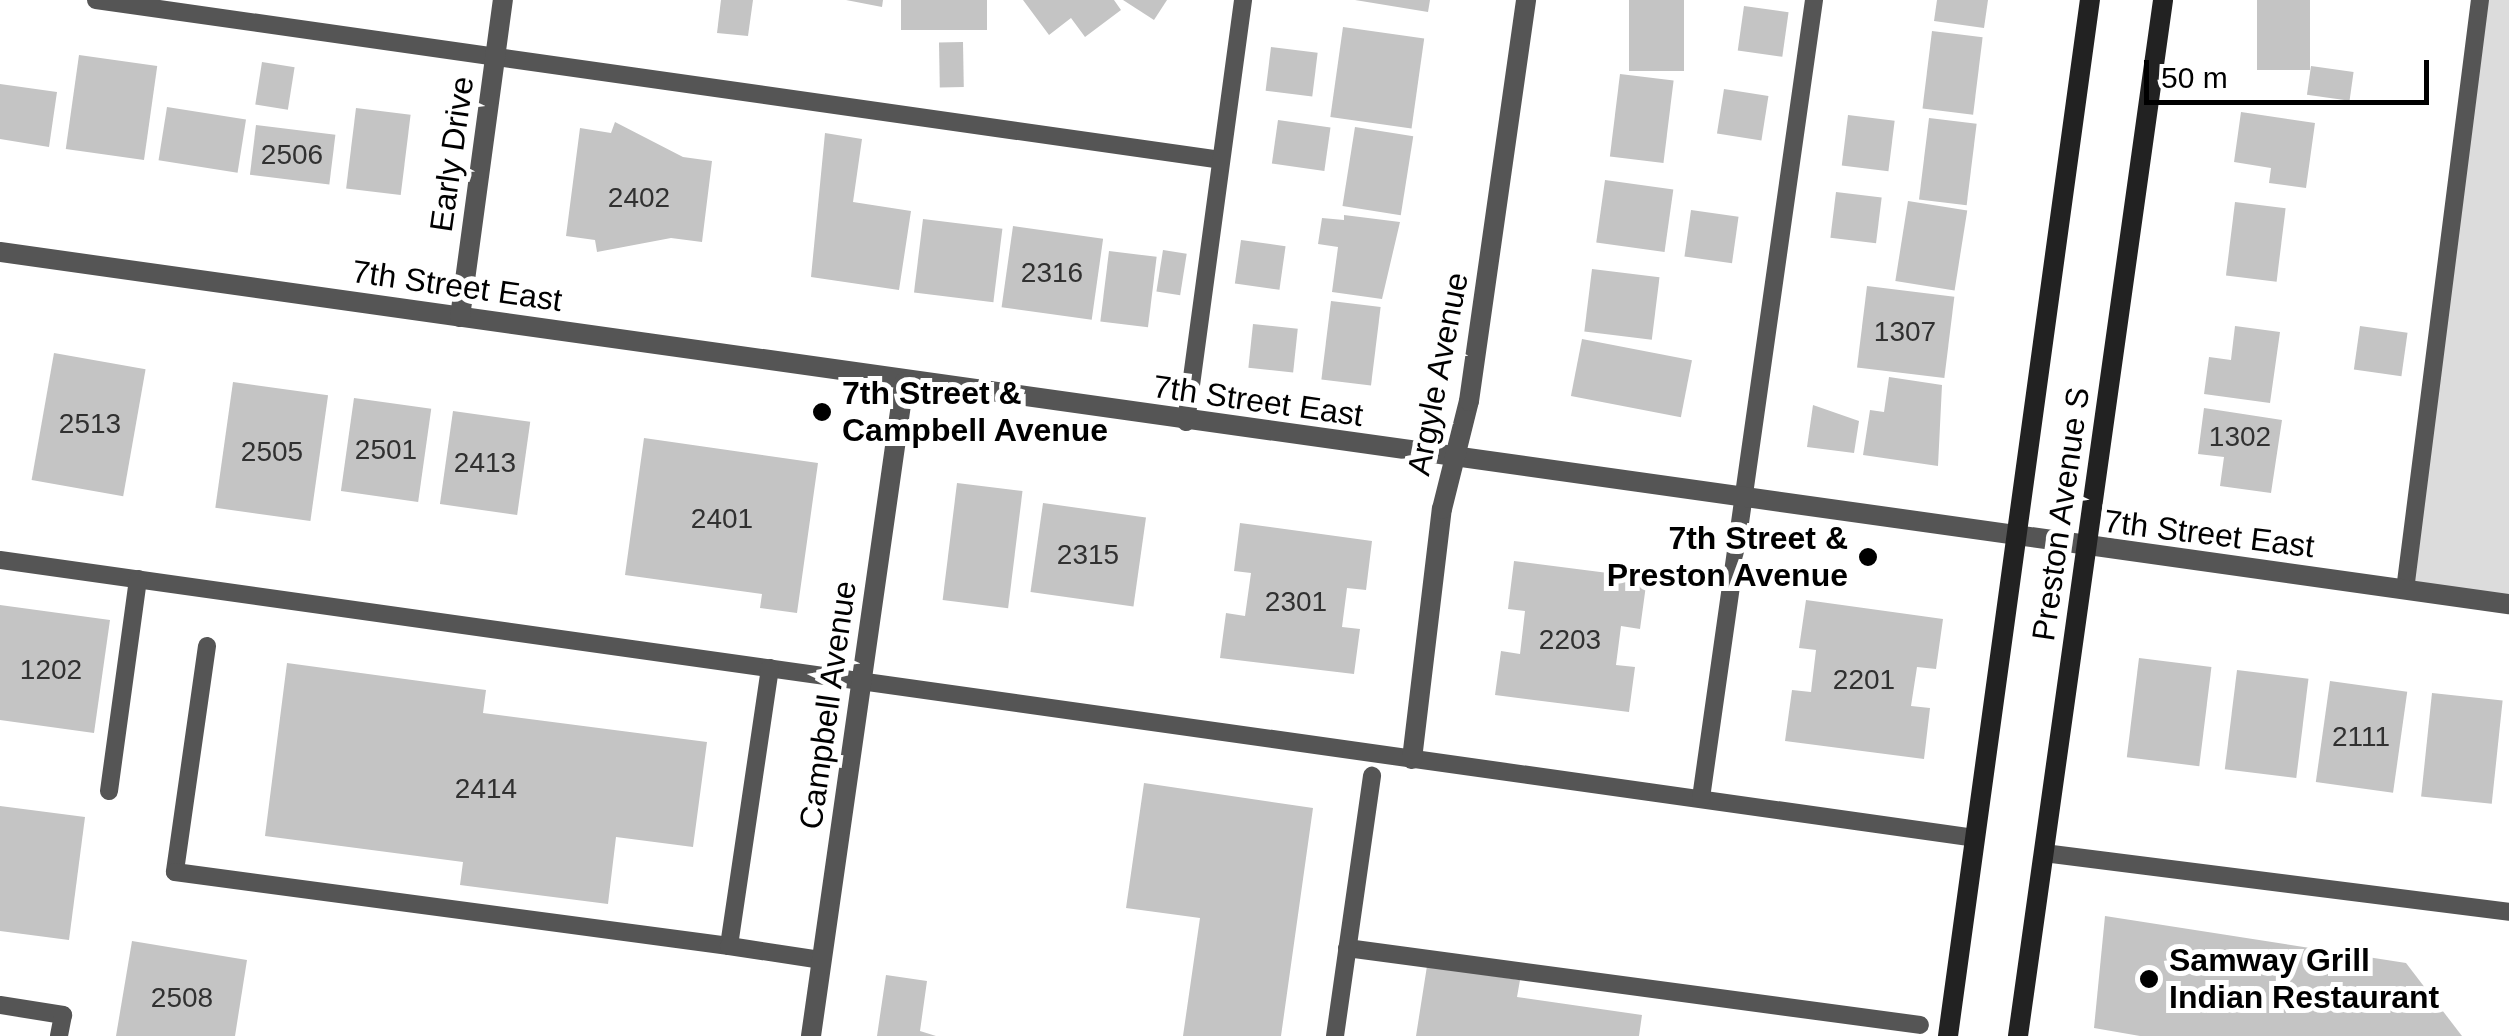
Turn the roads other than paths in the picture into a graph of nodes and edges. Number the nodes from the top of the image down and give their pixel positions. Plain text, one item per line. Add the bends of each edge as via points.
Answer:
1 (96, 0) edge
2 (253, 0) edge
3 (503, 0) edge
4 (1243, 0) edge
5 (1526, 0) edge
6 (1814, 0) edge
7 (2090, 0) edge
8 (2163, 0) edge
9 (2480, 0) edge
10 (250, 22) junction
11 (496, 56) junction
12 (1221, 160) junction
13 (0, 252) edge
14 (460, 317) junction
15 (904, 383) junction
16 (1186, 422) junction
17 (1456, 457) junction
18 (1748, 497) junction
19 (2015, 536) junction
20 (2086, 549) junction
21 (0, 560) edge
22 (138, 580) junction
23 (2405, 590) junction
24 (2509, 604) edge
25 (207, 646) dead end
26 (770, 668) junction
27 (862, 680) junction
28 (1412, 759) junction
29 (1372, 776) dead end
30 (109, 792) dead end
31 (1702, 798) junction
32 (1975, 838) junction
33 (2044, 853) junction
34 (2509, 912) edge
35 (729, 946) junction
36 (1347, 948) junction
37 (822, 960) junction
38 (0, 1005) edge
39 (1920, 1025) dead end
40 (59, 1036) edge
41 (811, 1036) edge
42 (1335, 1036) edge
43 (1948, 1036) edge
44 (2018, 1036) edge

1 - 10 lane
2 - 10 lane
3 - 11 street, Early Drive
4 - 12 lane
5 - 17 street, Argyle Avenue
6 - 18 lane
7 - 19 main road, Preston Avenue S
8 - 20 main road, Preston Avenue S
9 - 23 lane
10 - 11 lane
11 - 12 lane
11 - 14 street, Early Drive
12 - 16 lane
13 - 14 street, 7th Street East
14 - 15 street, 7th Street East
15 - 16 street, 7th Street East
15 - 27 street, Campbell Avenue
16 - 17 street, 7th Street East
17 - 18 street, 7th Street East
17 - 28 street, Argyle Avenue via 1442,509
18 - 19 street, 7th Street East
18 - 31 lane
19 - 20 street, 7th Street East
19 - 32 main road, Preston Avenue S
20 - 23 street, 7th Street East
20 - 33 main road, Preston Avenue S
21 - 22 lane
22 - 26 lane
22 - 30 lane
23 - 24 street, 7th Street East
25 - 35 lane via 175,872
26 - 27 lane
26 - 35 lane
27 - 28 lane
27 - 37 street, Campbell Avenue
28 - 31 lane
29 - 36 lane
31 - 32 lane
32 - 43 main road, Preston Avenue S
33 - 34 lane
33 - 44 main road, Preston Avenue S
35 - 37 lane
36 - 39 lane
36 - 42 lane
37 - 41 street, Campbell Avenue
38 - 40 lane via 62,1014

